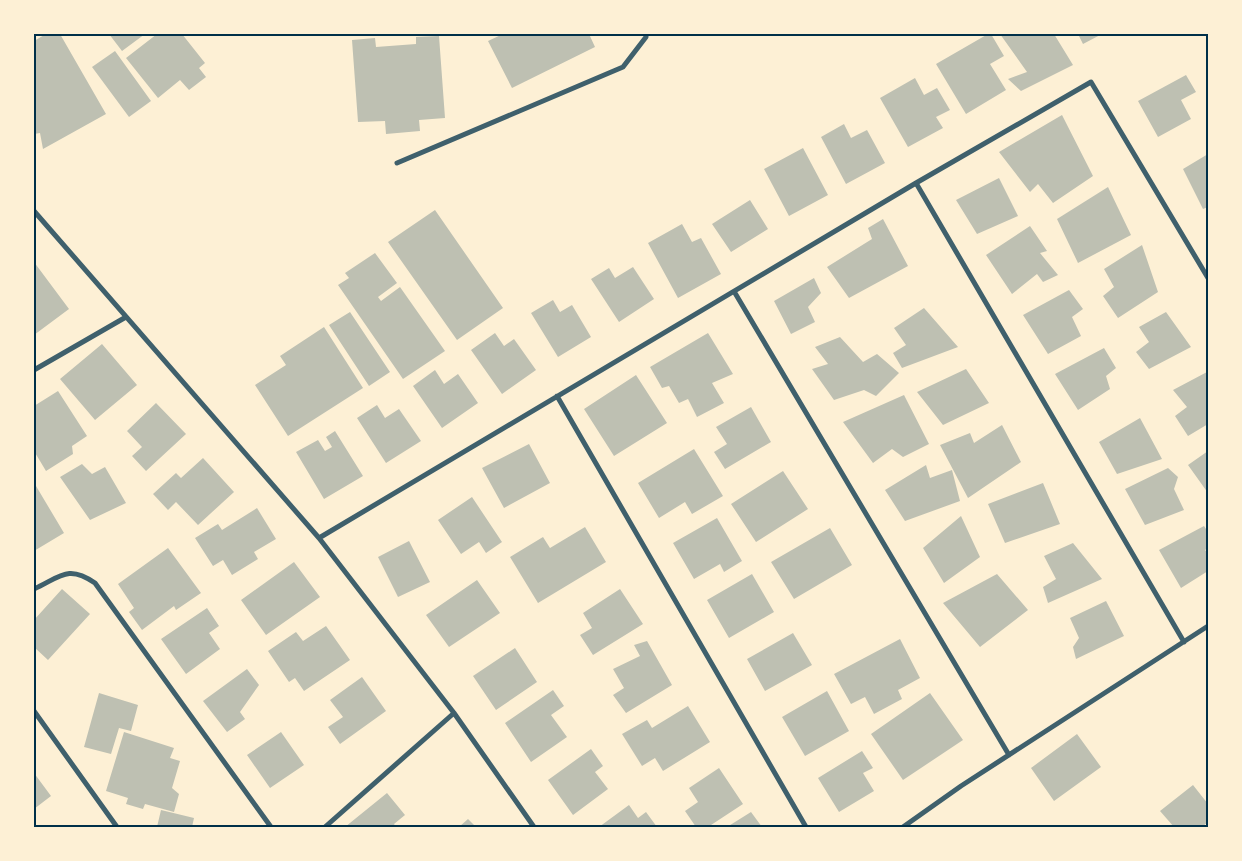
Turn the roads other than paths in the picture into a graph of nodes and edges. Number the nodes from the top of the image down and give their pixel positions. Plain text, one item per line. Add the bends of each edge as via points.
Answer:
1 (646, 34) edge
2 (397, 163) dead end
3 (916, 183) junction
4 (34, 211) edge
5 (1208, 278) edge
6 (735, 292) junction
7 (126, 317) junction
8 (34, 370) edge
9 (558, 396) junction
10 (319, 538) junction
11 (34, 590) edge
12 (1208, 626) edge
13 (1184, 642) junction
14 (34, 710) edge
15 (454, 713) junction
16 (1009, 755) junction
17 (117, 827) edge
18 (271, 827) edge
19 (325, 827) edge
20 (534, 827) edge
21 (806, 827) edge
22 (903, 827) edge

1 - 2 street via 623,67
3 - 5 street via 1092,82
3 - 6 street
3 - 13 street
4 - 7 street
6 - 9 street
6 - 16 street
7 - 8 street
7 - 10 street
9 - 10 street
9 - 21 street
10 - 15 street
11 - 18 street via 69,572 83,574 95,583
12 - 13 street
13 - 16 street
14 - 17 street
15 - 19 street
15 - 20 street
16 - 22 street

